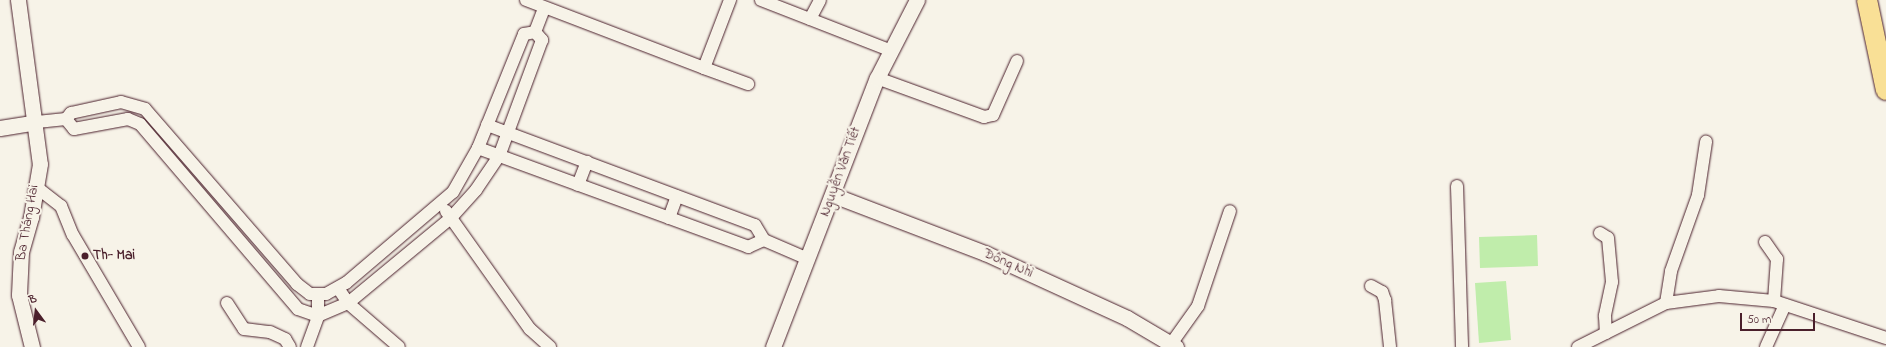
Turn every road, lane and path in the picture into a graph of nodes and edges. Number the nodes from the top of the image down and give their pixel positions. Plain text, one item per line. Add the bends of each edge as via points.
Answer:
1 (18, 0) edge
2 (526, 0) edge
3 (730, 0) edge
4 (761, 0) edge
5 (820, 0) edge
6 (917, 0) edge
7 (1867, 0) edge
8 (544, 8) junction
9 (810, 19) junction
10 (535, 32) junction
11 (889, 50) junction
12 (1017, 61) dead end
13 (704, 68) junction
14 (877, 78) junction
15 (748, 84) dead end
16 (1886, 90) edge
17 (66, 119) junction
18 (37, 122) junction
19 (487, 125) junction
20 (0, 128) edge
21 (507, 133) junction
22 (1706, 142) dead end
23 (478, 148) junction
24 (498, 156) junction
25 (587, 162) junction
26 (578, 185) junction
27 (35, 186) junction
28 (1457, 186) dead end
29 (833, 195) junction
30 (677, 196) junction
31 (440, 205) junction
32 (1230, 211) dead end
33 (452, 217) junction
34 (669, 218) junction
35 (1600, 233) dead end
36 (764, 240) junction
37 (1765, 242) dead end
38 (808, 258) junction
39 (1371, 286) dead end
40 (338, 288) junction
41 (318, 295) junction
42 (1666, 302) junction
43 (227, 303) dead end
44 (1779, 303) junction
45 (348, 304) junction
46 (318, 316) junction
47 (1606, 333) junction
48 (1886, 338) edge
49 (1173, 345) edge
50 (1581, 346) edge
51 (32, 347) edge
52 (139, 347) edge
53 (290, 347) edge
54 (307, 347) edge
55 (399, 347) edge
56 (550, 347) edge
57 (773, 347) edge
58 (1390, 347) edge
59 (1462, 347) edge
60 (1766, 347) edge

1 - 18 street, Ba Tháng Hai
2 - 8 street
3 - 13 street
4 - 9 street
5 - 9 street
6 - 11 street, Nguyễn Văn Tiết
7 - 16 highway
8 - 10 street
8 - 13 street
9 - 11 street
10 - 19 street via 524,34
10 - 21 street via 542,40
11 - 14 street, Nguyễn Văn Tiết
12 - 14 street via 996,110 993,115 984,117
13 - 15 street
14 - 29 street, Nguyễn Văn Tiết
17 - 18 street
17 - 41 street via 71,113 121,102 145,109 297,284
17 - 46 street via 74,129 128,119 140,124 298,309
18 - 20 street
18 - 27 street, Ba Tháng Hai via 40,164
19 - 21 street
19 - 23 street
21 - 24 street
21 - 25 street
22 - 42 street via 1698,195 1671,272
23 - 24 street
23 - 31 street via 466,174
24 - 26 street
24 - 33 street via 476,190
25 - 26 street
25 - 30 street
26 - 34 street
27 - 51 street, Ba Tháng Hai via 31,217 21,252 19,295
27 - 52 street via 61,206 73,235
28 - 59 street
29 - 38 street, Nguyễn Văn Tiết
29 - 49 street, Đông Nhì via 985,253 1127,318
30 - 34 street
30 - 36 street via 755,225
31 - 33 street
31 - 40 street
32 - 49 street via 1198,306
33 - 45 street
33 - 56 street via 530,329
34 - 36 street via 748,247
35 - 47 street via 1608,238 1612,282 1605,316
36 - 38 street
37 - 44 street via 1776,259
38 - 57 street, Nguyễn Văn Tiết
39 - 58 street via 1382,292 1386,300
40 - 41 street
40 - 45 street
41 - 46 street
42 - 44 street via 1719,296
42 - 47 street
43 - 53 street via 244,329 270,332 284,339
44 - 48 street
44 - 60 street
45 - 46 street
45 - 55 street
46 - 54 street
47 - 50 street

